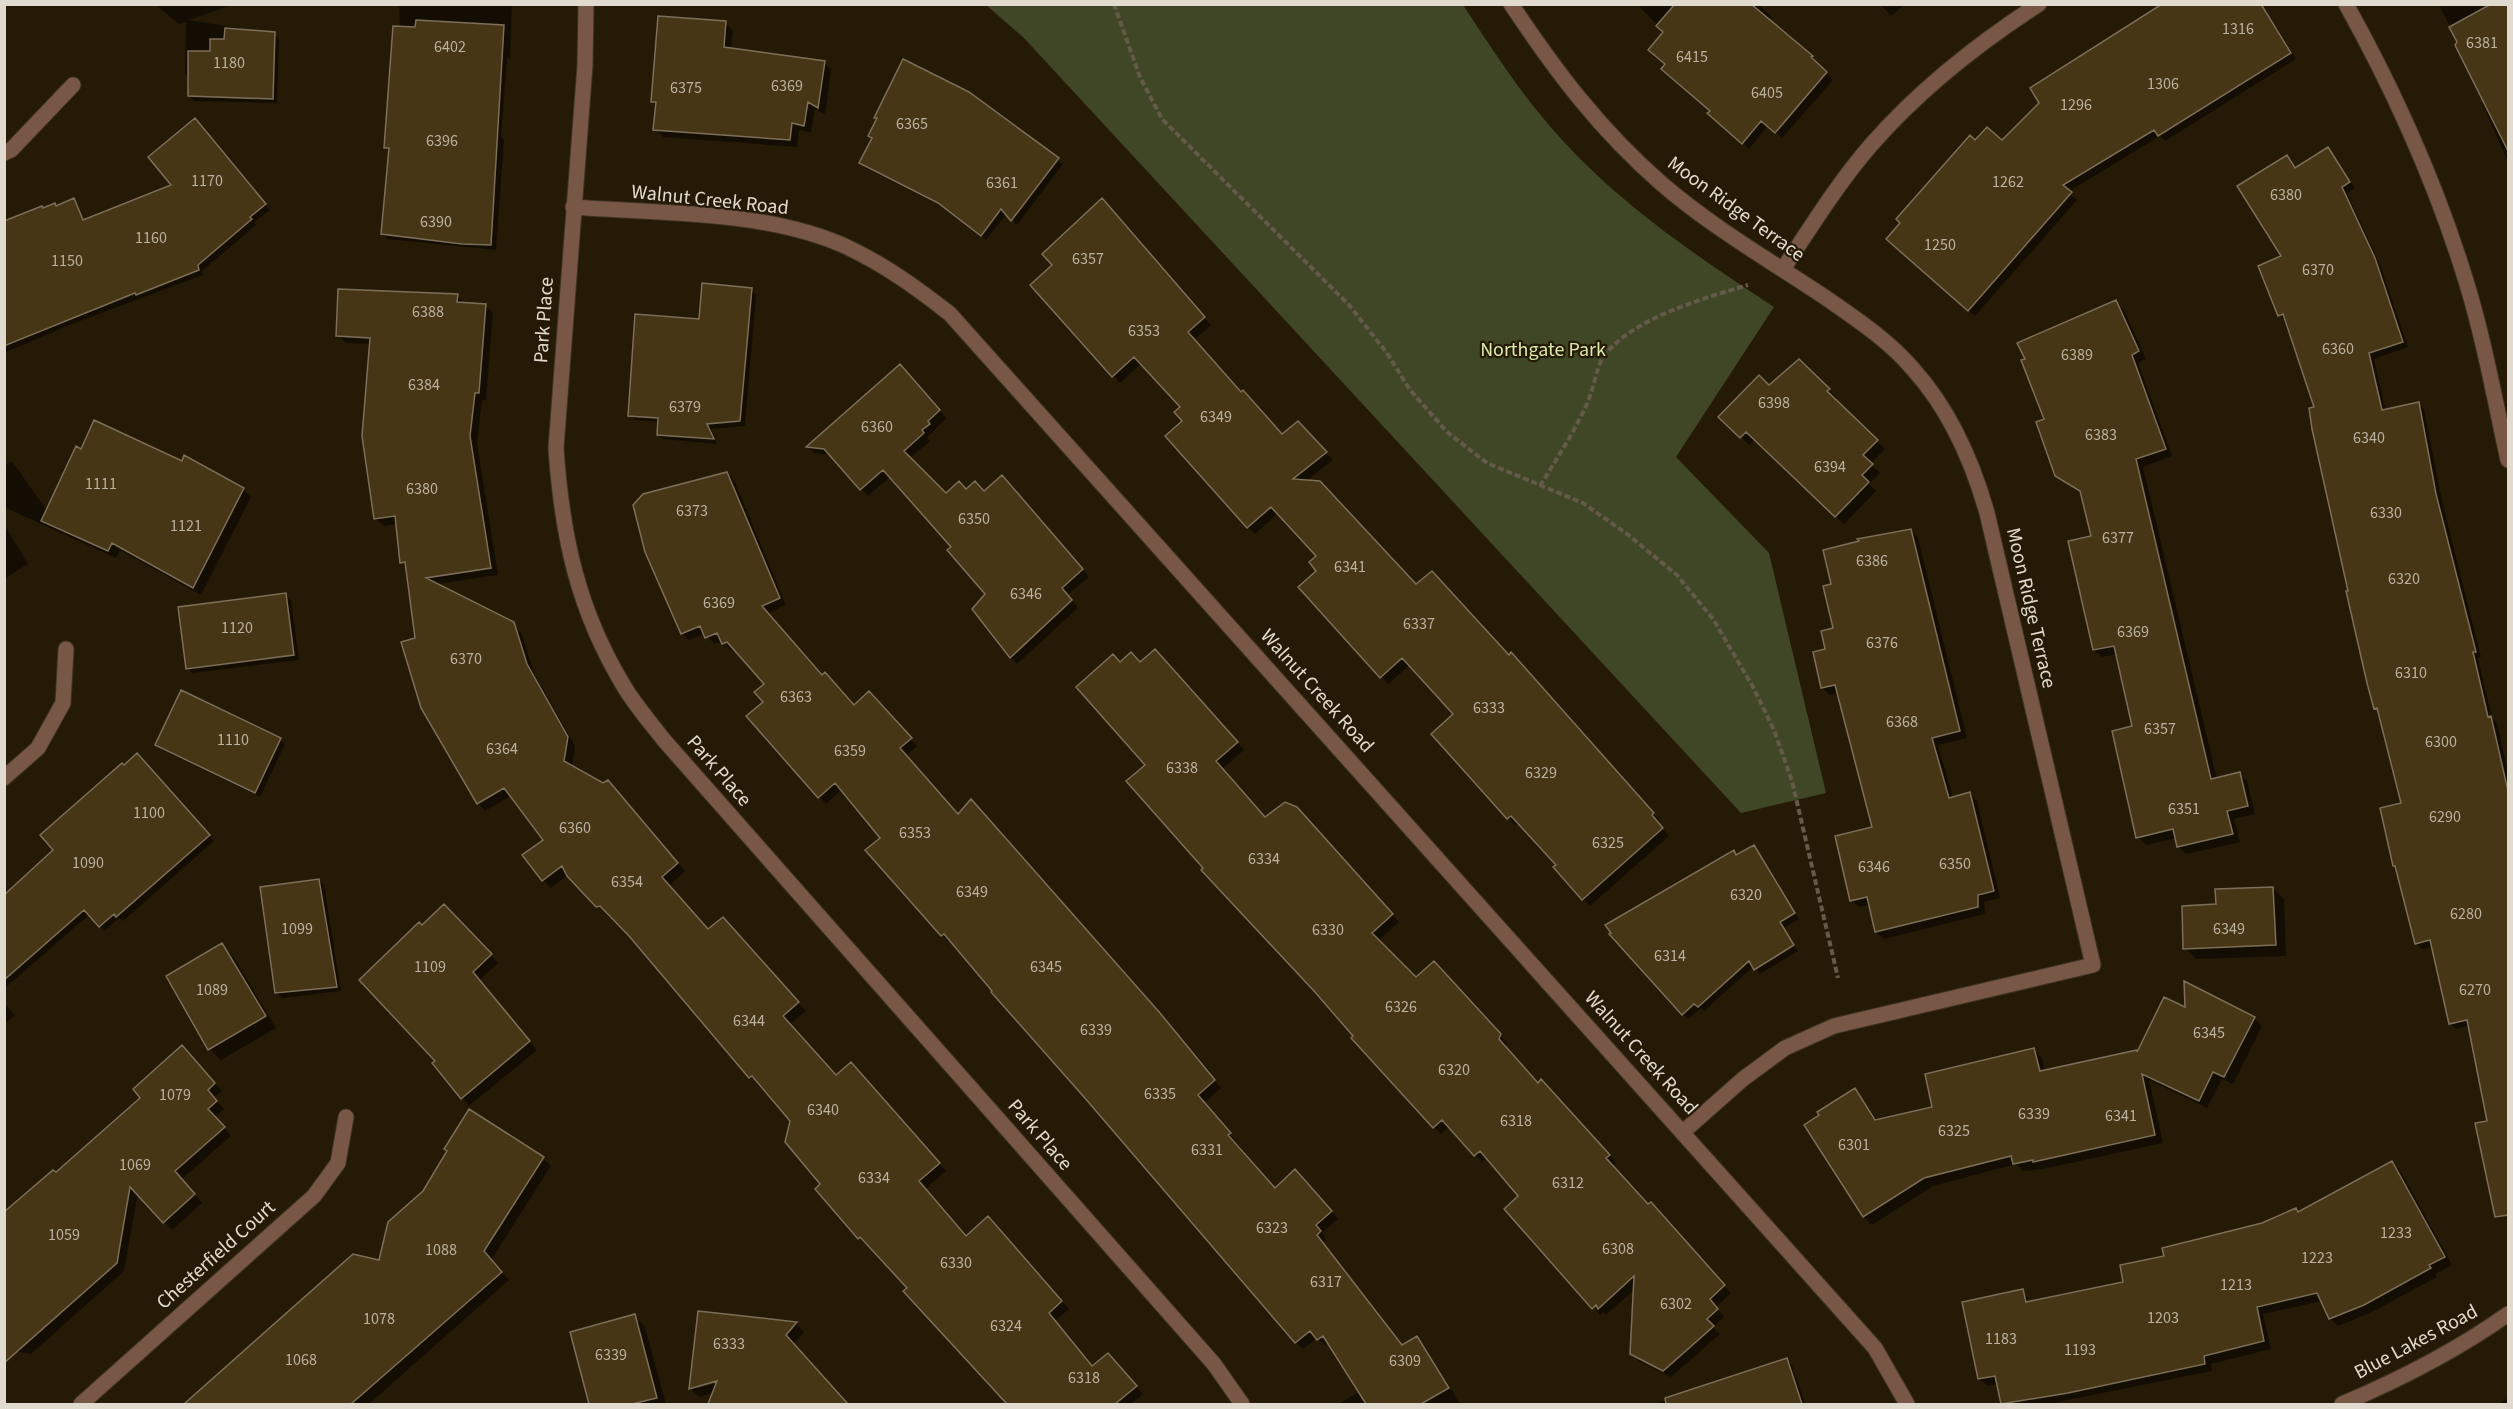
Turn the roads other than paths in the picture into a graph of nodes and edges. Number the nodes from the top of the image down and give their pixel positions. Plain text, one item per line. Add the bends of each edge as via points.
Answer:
1 (586, 4) edge
2 (1511, 4) edge
3 (2040, 4) edge
4 (2346, 4) edge
5 (74, 85) dead end
6 (4, 153) edge
7 (573, 207) junction
8 (1783, 269) junction
9 (2508, 460) edge
10 (66, 650) dead end
11 (4, 778) edge
12 (346, 1117) dead end
13 (1683, 1132) junction
14 (2508, 1314) edge
15 (81, 1404) edge
16 (1242, 1404) edge
17 (1907, 1404) edge
18 (2342, 1404) edge

1 - 7 street, Park Place
2 - 8 street, Moon Ridge Terrace via 1557,74 1609,134 1663,185
3 - 8 street via 1984,40 1909,105 1870,146
4 - 9 street via 2389,82 2432,179 2467,283
5 - 6 street
7 - 13 street, Walnut Creek Road via 733,219 788,228 845,246 900,275 950,314
7 - 16 street, Park Place via 556,448 560,510 574,574 596,633 625,689 663,739 1214,1364
8 - 13 street, Moon Ridge Terrace via 1870,328 1913,369 1948,416 1974,469 2093,965 1834,1026 1785,1048
10 - 11 street via 63,703 38,748
12 - 15 street, Chesterfield Court via 338,1163 314,1196
13 - 17 street, Walnut Creek Road via 1875,1348
14 - 18 street, Blue Lakes Road via 2478,1336 2403,1378

